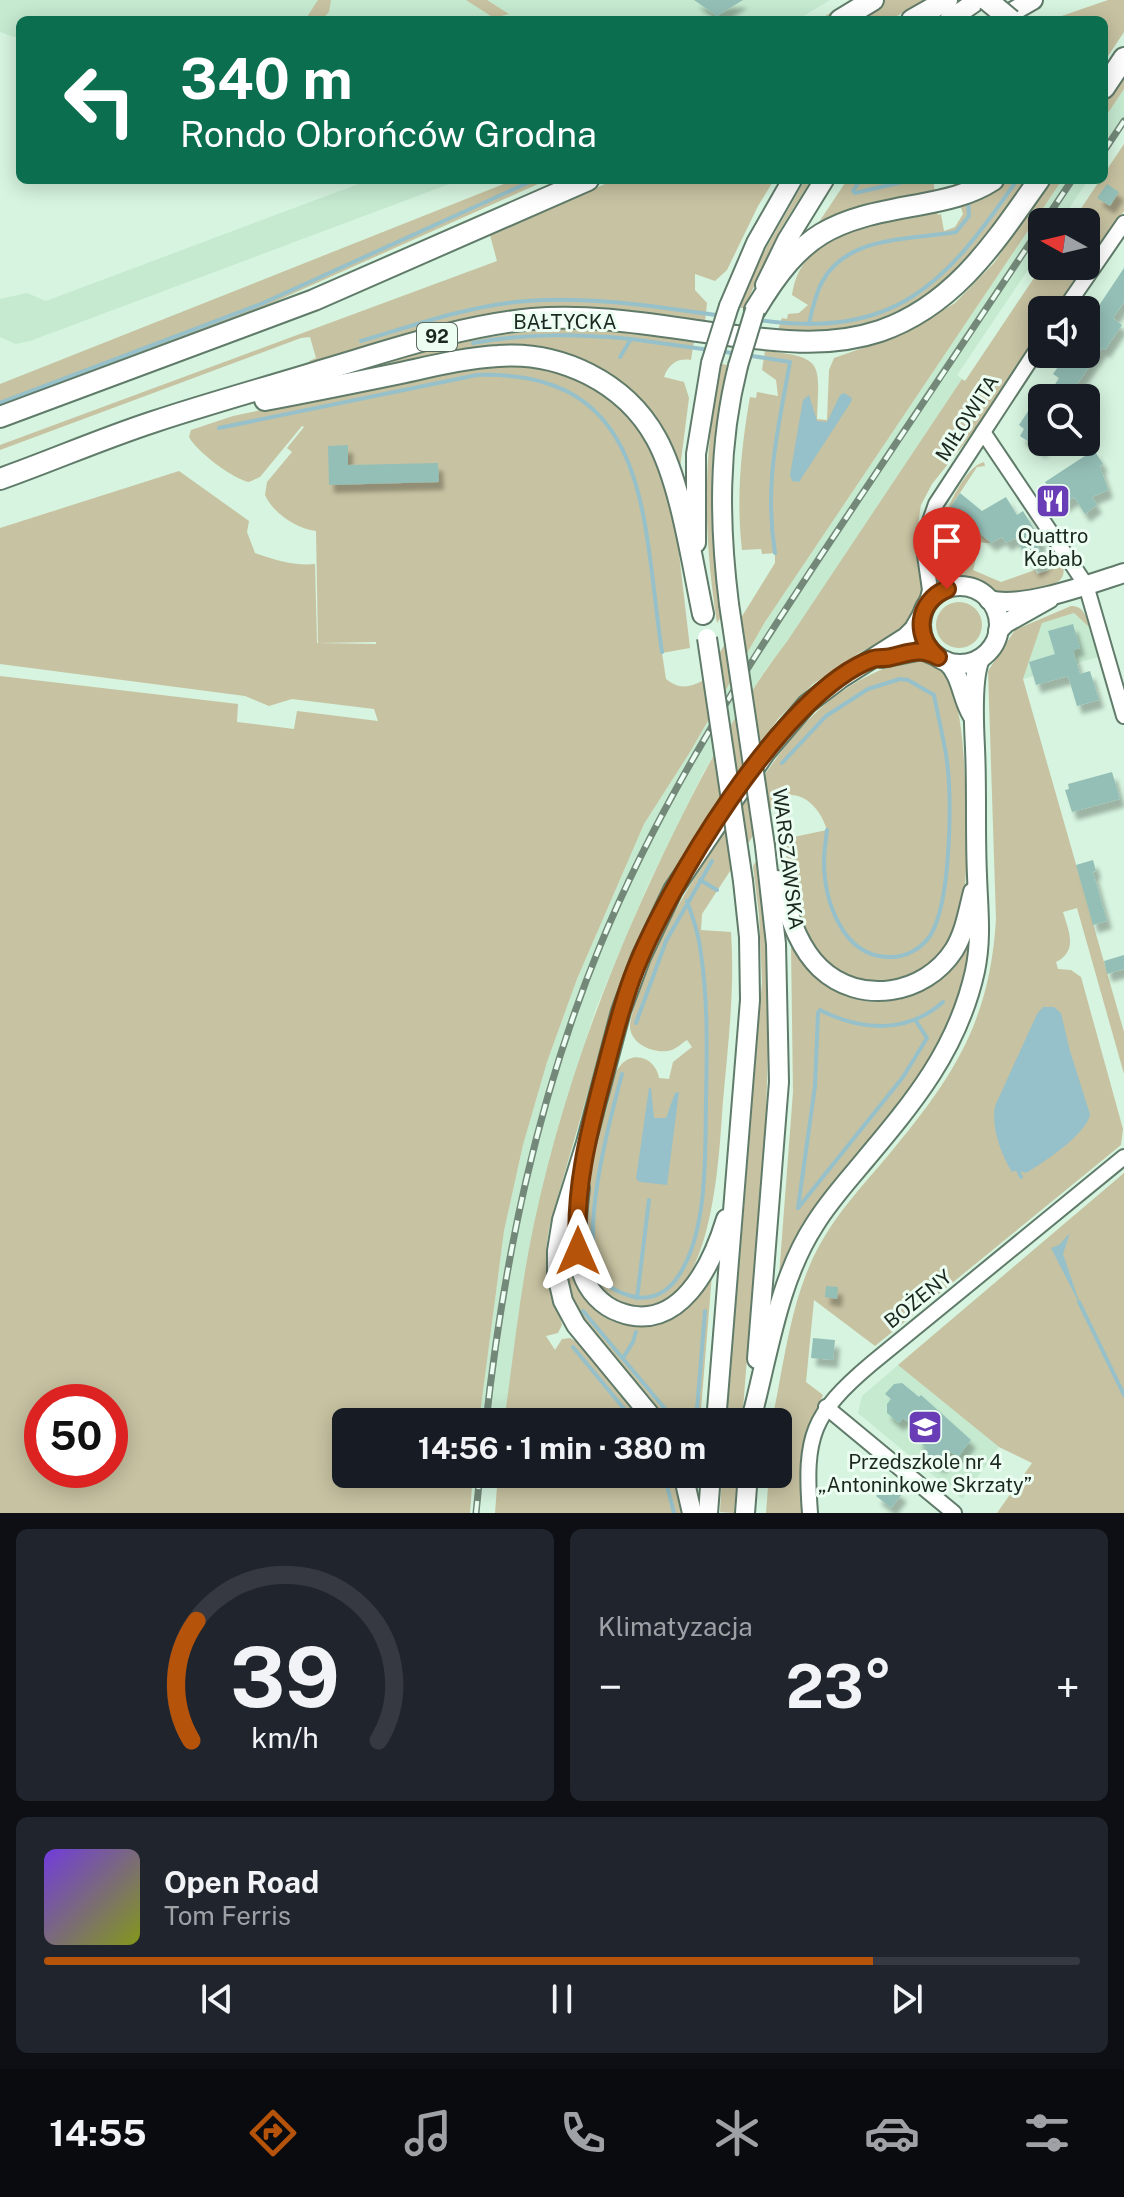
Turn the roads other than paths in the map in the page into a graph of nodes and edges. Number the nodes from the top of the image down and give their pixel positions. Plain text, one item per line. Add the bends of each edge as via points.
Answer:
1 (873, 0) edge
2 (947, 0) edge
3 (978, 0) edge
4 (987, 0) edge
5 (1033, 0) edge
6 (847, 16) edge
7 (919, 16) edge
8 (955, 16) edge
9 (1005, 16) edge
10 (1006, 16) edge
11 (1124, 58) edge
12 (1108, 82) edge
13 (579, 184) edge
14 (790, 184) edge
15 (822, 184) edge
16 (985, 184) edge
17 (1036, 184) edge
18 (1124, 223) edge
19 (1074, 296) edge
20 (755, 310) junction
21 (1028, 363) edge
22 (195, 409) junction
23 (0, 417) edge
24 (983, 432) junction
25 (0, 479) edge
26 (931, 519) junction
27 (1124, 573) edge
28 (1086, 585) junction
29 (963, 587) junction
30 (1056, 595) junction
31 (989, 600) junction
32 (924, 611) junction
33 (703, 614) junction
34 (998, 631) junction
35 (875, 658) junction
36 (942, 659) junction
37 (980, 659) junction
38 (1124, 716) edge
39 (973, 717) junction
40 (765, 846) junction
41 (977, 877) junction
42 (586, 1143) junction
43 (1124, 1157) edge
44 (735, 1185) junction
45 (826, 1407) junction
46 (644, 1408) edge
47 (717, 1408) edge
48 (754, 1408) edge
49 (755, 1408) edge
50 (686, 1488) edge
51 (710, 1488) edge
52 (747, 1488) edge
53 (692, 1513) edge
54 (708, 1513) edge
55 (745, 1513) edge
56 (810, 1513) edge
57 (954, 1513) edge

1 - 6 main road
2 - 7 main road
3 - 8 main road
4 - 10 main road, bridge
5 - 9 main road
11 - 12 main road
13 - 23 main road via 314,300
14 - 33 main road, bridge via 729,306 711,363 694,494
15 - 20 main road, WARSZAWSKA via 787,240
16 - 20 main road via 949,199 870,213 827,229 794,257
17 - 22 main road, BAŁTYCKA / 92 via 959,283 918,314 868,334 799,343 603,320 512,321 421,341
18 - 19 street
20 - 40 main road, WARSZAWSKA, bridge via 729,406 721,526
21 - 24 street, MIŁOWITA
22 - 25 main road, BAŁTYCKA / 92
22 - 33 main road via 474,358 521,355 566,365 621,395 657,439 674,485
24 - 26 street, MIŁOWITA
24 - 28 street
26 - 29 street via 943,572
26 - 32 street, MIŁOWITA via 923,545 930,590
27 - 28 main road
28 - 30 main road
28 - 38 street
29 - 31 main road
29 - 32 main road via 943,590
30 - 31 main road
30 - 34 main road
31 - 34 main road
32 - 35 main road via 910,633
32 - 36 main road via 923,638
33 - 44 main road, bridge via 748,915 750,980
34 - 37 main road
35 - 36 main road via 922,650
35 - 42 main road via 822,692 783,730 673,890 631,980
36 - 37 main road via 963,664
36 - 39 main road via 957,674
37 - 39 main road
39 - 41 main road
40 - 41 main road via 810,957 838,981 869,991 912,985 940,967 961,936
40 - 48 main road, WARSZAWSKA via 777,958 779,1082
41 - 49 main road via 979,946 958,1026 930,1079 813,1226 790,1274
42 - 44 main road via 579,1261 591,1291 622,1313 654,1315 691,1292 718,1242
42 - 46 main road via 559,1231 560,1292 576,1325
43 - 45 street, BOŻENY via 871,1364
44 - 47 main road
45 - 56 street, BOŻENY via 811,1448
45 - 57 street
50 - 53 main road
51 - 54 main road
52 - 55 main road

